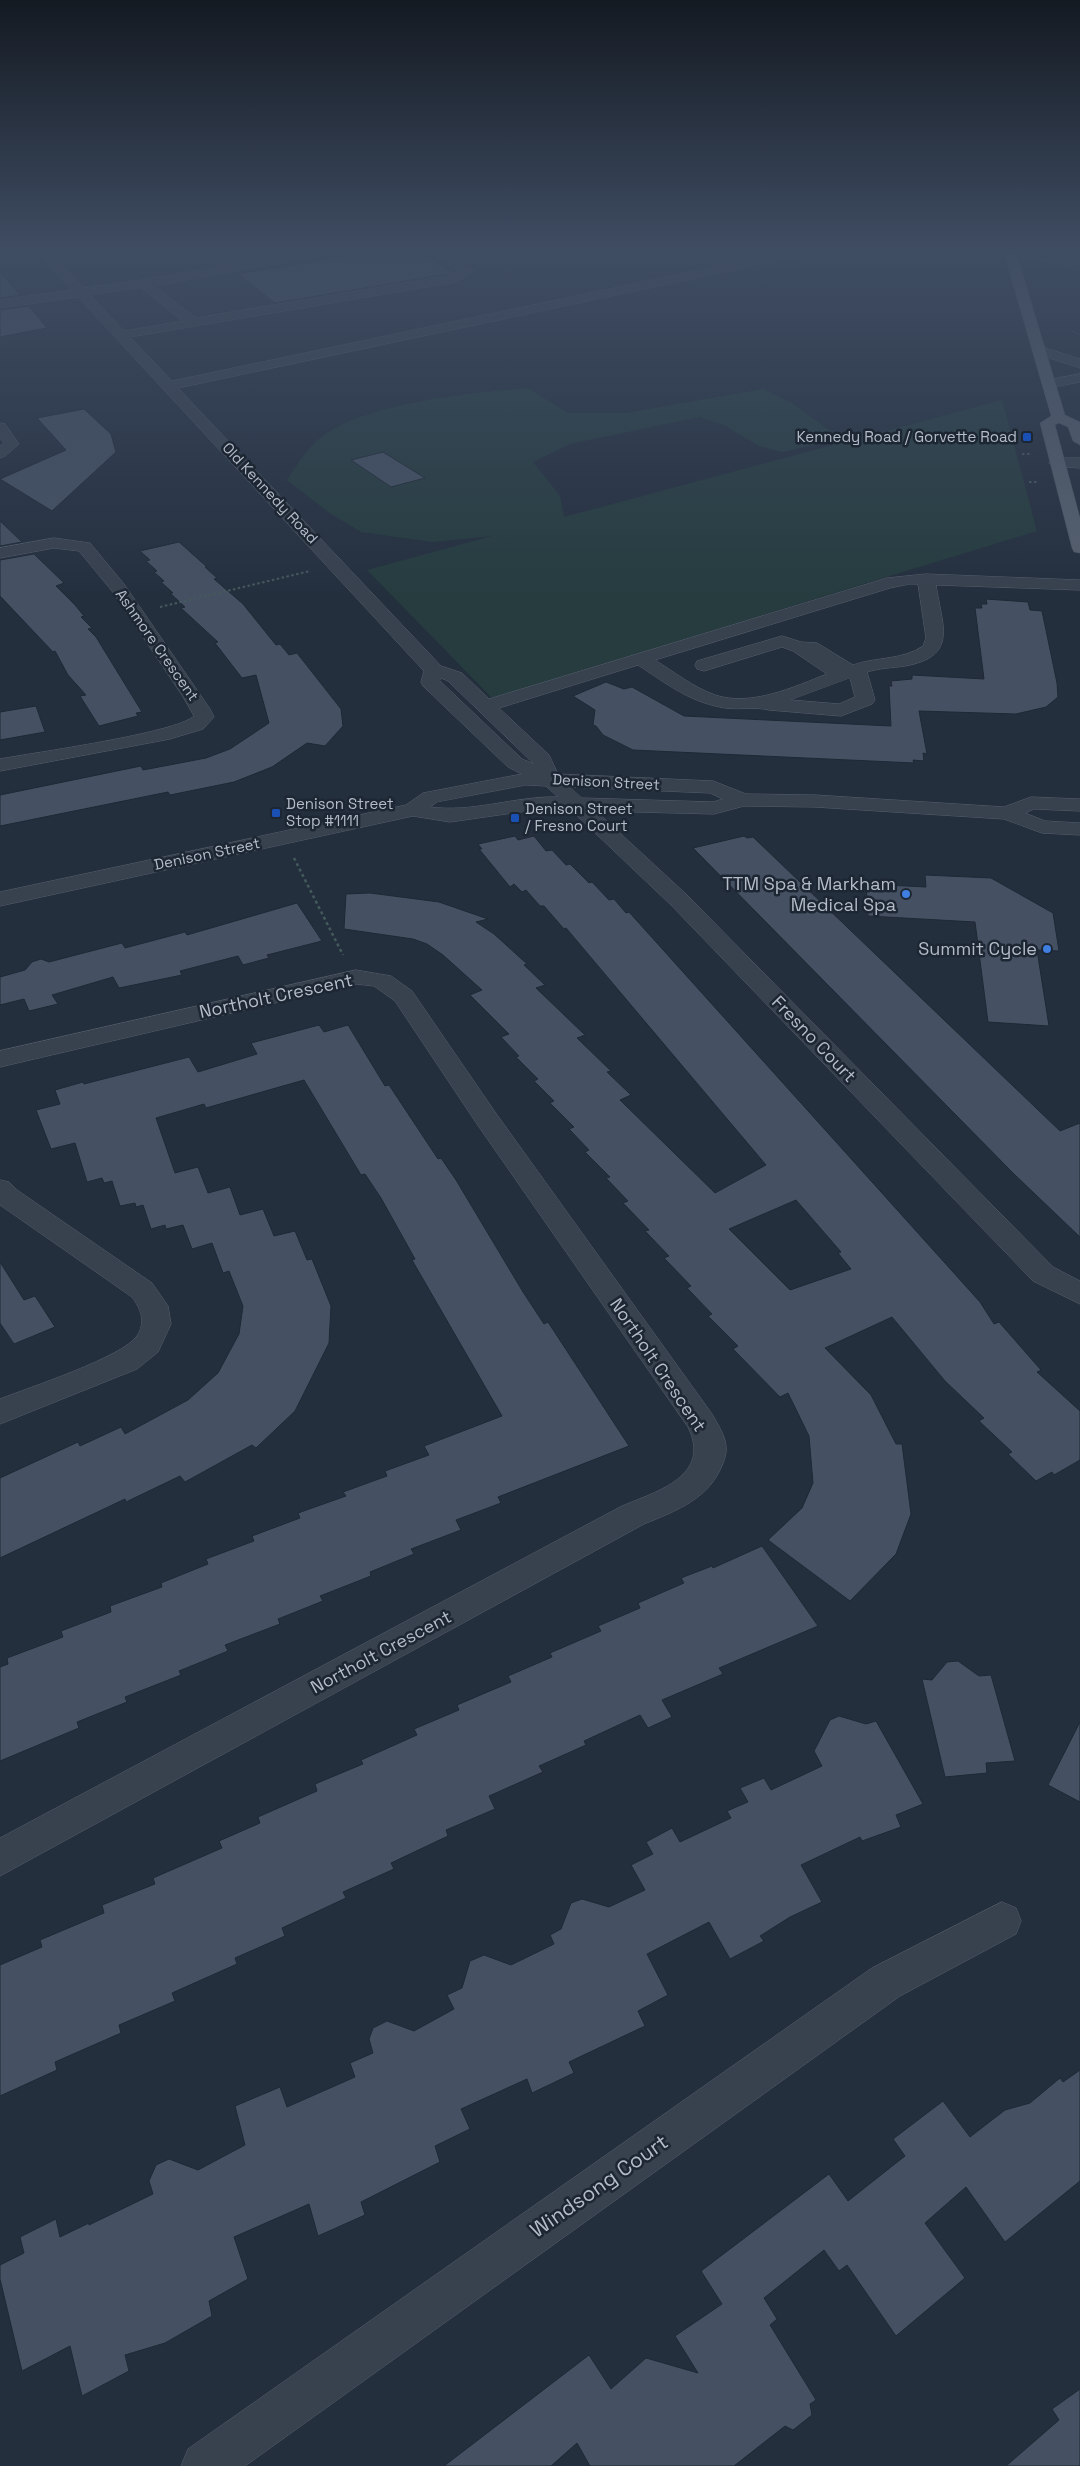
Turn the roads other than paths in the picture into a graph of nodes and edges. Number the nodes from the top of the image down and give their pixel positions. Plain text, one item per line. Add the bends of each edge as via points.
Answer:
1 (151, 367) edge
2 (255, 367) edge
3 (1044, 367) edge
4 (1080, 378) edge
5 (1049, 384) junction
6 (169, 386) junction
7 (1059, 418) junction
8 (0, 426) edge
9 (1080, 441) edge
10 (0, 453) edge
11 (1080, 463) edge
12 (1059, 469) junction
13 (1080, 474) edge
14 (1080, 548) edge
15 (0, 553) edge
16 (926, 579) junction
17 (1080, 585) edge
18 (641, 659) junction
19 (704, 665) dead end
20 (434, 670) junction
21 (850, 672) junction
22 (758, 703) junction
23 (485, 706) junction
24 (0, 765) edge
25 (550, 779) junction
26 (743, 800) junction
27 (572, 802) junction
28 (640, 805) junction
29 (1080, 805) edge
30 (413, 810) junction
31 (1007, 813) junction
32 (1080, 829) edge
33 (625, 848) junction
34 (0, 899) edge
35 (0, 1059) edge
36 (0, 1189) edge
37 (1080, 1294) edge
38 (0, 1412) edge
39 (0, 1858) edge
40 (1002, 1921) dead end
41 (205, 2466) edge

1 - 6 street, Old Kennedy Road
2 - 6 street
3 - 5 main road
4 - 5 street
5 - 7 main road
6 - 20 street, Old Kennedy Road
7 - 9 main road via 1074,424
7 - 12 main road via 1047,423
8 - 10 street via 12,444
11 - 12 street
12 - 13 street
12 - 14 main road
15 - 24 street, Ashmore Crescent via 54,543 84,547 136,613 198,703 204,717 196,725 163,735
16 - 17 street
16 - 18 street via 886,583
16 - 21 street via 935,638 930,651 911,659 882,662
18 - 22 street via 704,698
18 - 23 street
19 - 21 street via 782,641 811,647
20 - 23 street, Old Kennedy Road via 454,677
20 - 25 street via 430,682 465,718 514,763
21 - 22 street
21 - 22 street via 865,700 842,710
23 - 25 street, Old Kennedy Road via 542,759
25 - 26 street, Denison Street via 713,787
25 - 27 street, Fresno Court
25 - 30 street, Denison Street via 510,781 430,797
26 - 28 street, Denison Street via 714,808
26 - 31 street, Denison Street via 815,801
27 - 28 street, Denison Street
27 - 30 street, Denison Street via 520,804 450,816
27 - 33 street, Fresno Court
28 - 33 street via 622,820 618,829
29 - 31 street, Denison Street via 1031,803
30 - 34 street, Denison Street
31 - 32 street, Denison Street via 1042,827
33 - 37 street, Fresno Court via 1043,1274
35 - 39 street, Northolt Crescent via 356,977 378,978 393,986 404,996 486,1118 701,1422 711,1447 707,1466 697,1481 669,1500 633,1515
36 - 38 street via 68,1241 142,1290 154,1306 157,1324 148,1344 127,1361
40 - 41 street, Windsong Court via 886,1982

